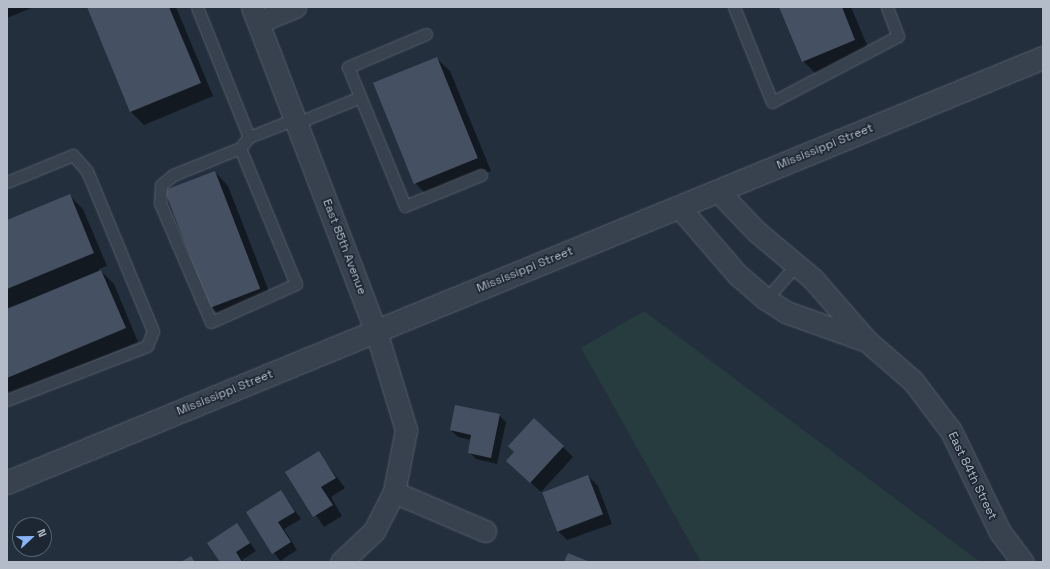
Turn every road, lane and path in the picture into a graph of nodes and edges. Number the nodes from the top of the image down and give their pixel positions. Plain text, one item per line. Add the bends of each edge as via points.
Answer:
1 (197, 7) edge
2 (295, 7) edge
3 (734, 7) edge
4 (887, 7) edge
5 (255, 15) edge
6 (426, 34) dead end
7 (1043, 58) edge
8 (360, 97) junction
9 (296, 121) junction
10 (249, 137) junction
11 (240, 148) junction
12 (481, 175) dead end
13 (7, 182) edge
14 (718, 191) junction
15 (679, 207) junction
16 (796, 265) junction
17 (766, 299) junction
18 (376, 331) junction
19 (867, 341) junction
20 (7, 400) edge
21 (7, 483) edge
22 (394, 492) junction
23 (485, 531) dead end
24 (341, 562) edge
25 (1023, 562) edge

1 - 10 lane
2 - 5 street
3 - 4 lane via 772,102 898,36
5 - 9 street, East 85th Avenue
6 - 8 lane via 348,67
7 - 14 street, Mississippi Street
8 - 9 lane
8 - 12 lane via 405,206
9 - 10 lane
9 - 18 street, East 85th Avenue
10 - 11 lane
11 - 11 lane via 296,284 211,322 160,203 161,185 173,175
13 - 20 lane via 73,155 87,170 152,331 147,346
14 - 15 street, Mississippi Street
14 - 16 street, East 84th Street
15 - 17 street, East 84th Street via 738,275
15 - 18 street, Mississippi Street
16 - 17 lane
16 - 19 street, East 84th Street
17 - 19 street, East 84th Street via 786,312
18 - 21 street, Mississippi Street
18 - 22 street, East 85th Avenue via 406,430
19 - 25 street, East 84th Street via 913,381 951,431 1000,532
22 - 23 street
22 - 24 street, East 85th Avenue via 374,531

